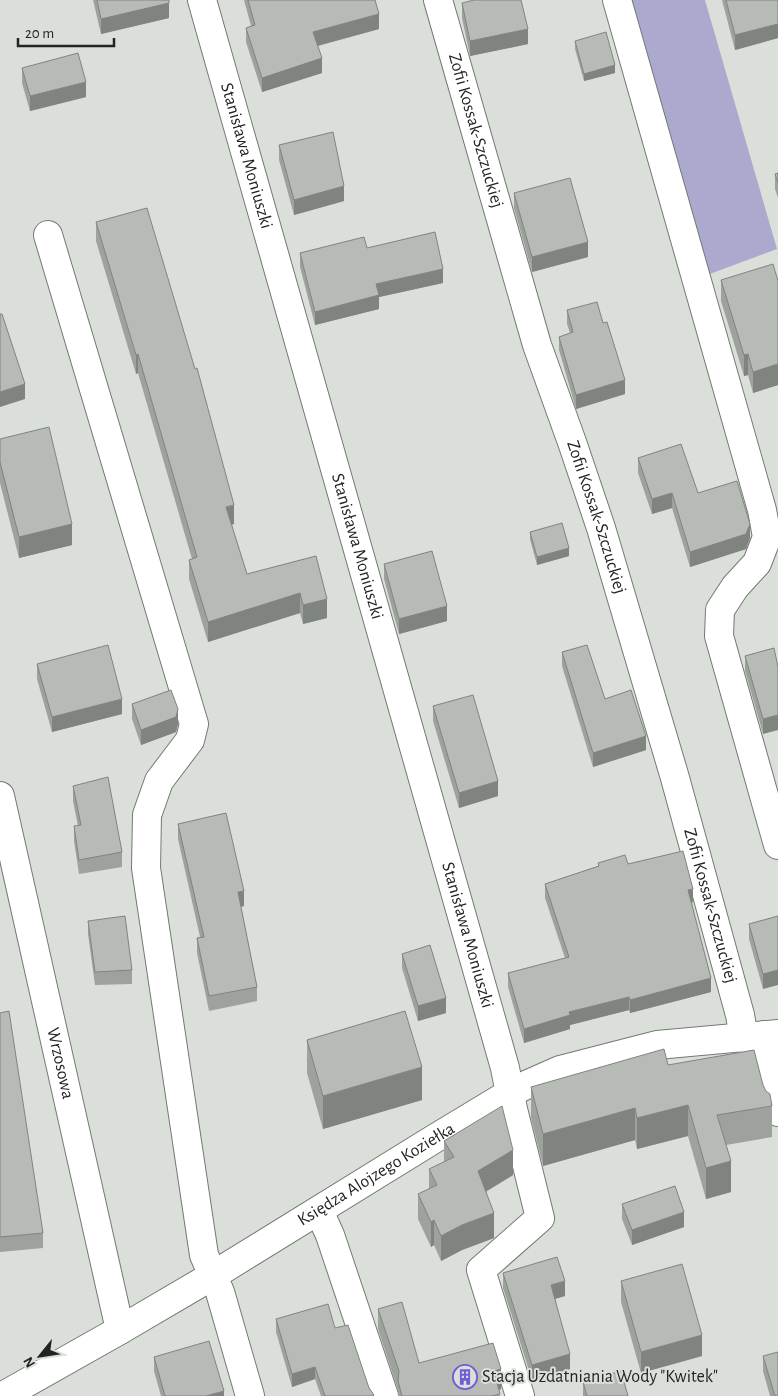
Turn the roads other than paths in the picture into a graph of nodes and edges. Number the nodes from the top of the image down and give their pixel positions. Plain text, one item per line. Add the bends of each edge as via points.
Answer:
1 (202, 0) edge
2 (438, 0) edge
3 (617, 0) edge
4 (48, 235) dead end
5 (0, 796) edge
6 (778, 845) edge
7 (762, 1036) edge
8 (510, 1093) junction
9 (778, 1112) edge
10 (319, 1211) junction
11 (212, 1276) junction
12 (120, 1330) junction
13 (0, 1382) edge
14 (4, 1396) edge
15 (250, 1396) edge
16 (384, 1396) edge
17 (520, 1396) edge

1 - 8 street, Stanisława Moniuszki
2 - 7 street, Zofii Kossak-Szczuckiej via 537,345 598,518 678,788 740,1015
3 - 6 street via 762,510 767,537 757,563 720,610 719,636
4 - 11 street via 194,724 190,740 159,780 147,815 146,868 204,1255
5 - 12 street, Wrzosowa
7 - 8 street, Księdza Alojzego Koziełka via 657,1045 560,1070
7 - 9 street, Zofii Kossak-Szczuckiej
8 - 10 street, Księdza Alojzego Koziełka
8 - 17 street, Stanisława Moniuszki via 540,1218 481,1270
10 - 11 street, Księdza Alojzego Koziełka
10 - 16 street
11 - 12 street, Księdza Alojzego Koziełka
11 - 15 street via 220,1292
12 - 14 street, Księdza Alojzego Koziełka
13 - 14 street

